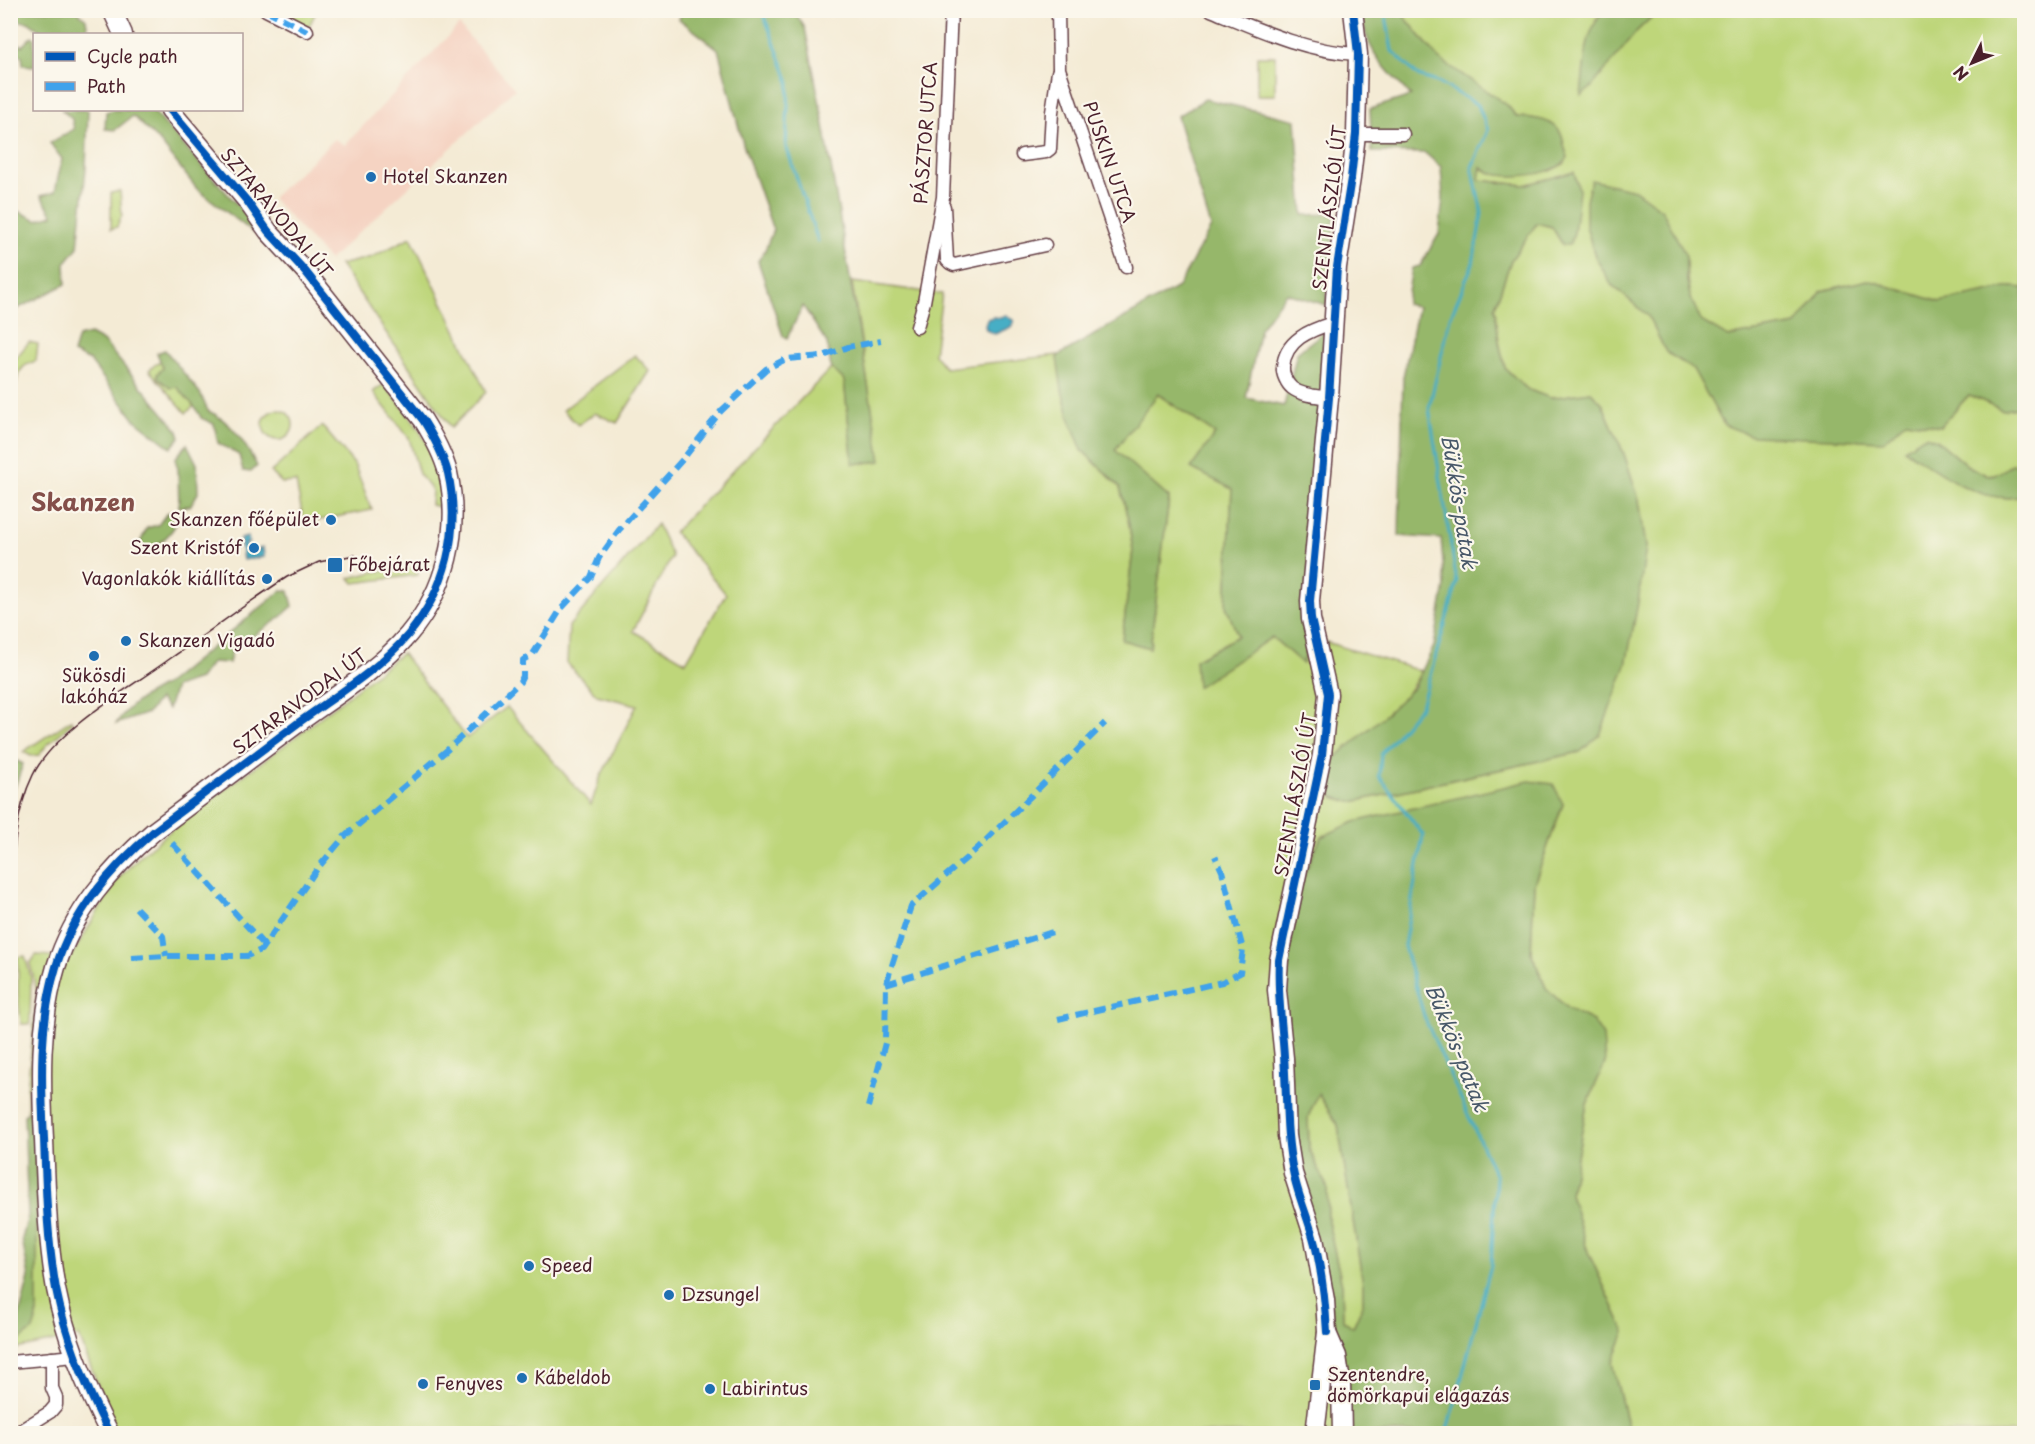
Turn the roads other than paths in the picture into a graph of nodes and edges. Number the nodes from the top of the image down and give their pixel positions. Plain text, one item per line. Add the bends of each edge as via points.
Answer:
1 (112, 10) edge
2 (266, 10) edge
3 (951, 10) edge
4 (1058, 10) edge
5 (1211, 10) edge
6 (1353, 10) edge
7 (307, 31) dead end
8 (123, 33) edge
9 (1358, 54) junction
10 (1059, 69) junction
11 (171, 111) edge
12 (1356, 134) junction
13 (1403, 134) dead end
14 (1022, 155) dead end
15 (943, 197) junction
16 (1045, 244) dead end
17 (1126, 267) dead end
18 (1332, 323) junction
19 (917, 327) dead end
20 (1329, 398) junction
21 (1327, 1332) junction
22 (75, 1356) junction
23 (52, 1358) junction
24 (10, 1362) edge
25 (15, 1434) edge
26 (110, 1434) edge
27 (1315, 1434) edge
28 (1342, 1434) edge

1 - 8 street
2 - 7 street
3 - 15 street, PÁSZTOR UTCA
4 - 10 street, PUSKIN UTCA
5 - 9 street via 1320,49
6 - 9 street, SZENTLÁSZLÓI ÚT
9 - 12 street, SZENTLÁSZLÓI ÚT
10 - 14 street, PUSKIN UTCA via 1050,149
10 - 17 street, PUSKIN UTCA
11 - 22 street, SZTARAVODAI ÚT via 423,420 448,472 452,537 441,583 408,634 357,679 129,853 95,890 70,933 49,991 41,1077 50,1248 59,1302
12 - 13 street
12 - 18 street, SZENTLÁSZLÓI ÚT via 1336,267
15 - 16 street via 948,260 954,265
15 - 19 street, PÁSZTOR UTCA
18 - 20 street, SZENTLÁSZLÓI ÚT
18 - 20 street via 1311,330 1294,342 1284,357 1282,373 1291,388
20 - 21 street, SZENTLÁSZLÓI ÚT via 1310,601 1328,694 1322,755 1279,960 1277,990 1287,1136 1293,1173 1322,1273
21 - 27 street, SZENTLÁSZLÓI ÚT
21 - 28 street via 1337,1356 1341,1383
22 - 23 street
22 - 26 street, SZTARAVODAI ÚT
23 - 24 street
23 - 25 street via 56,1405

